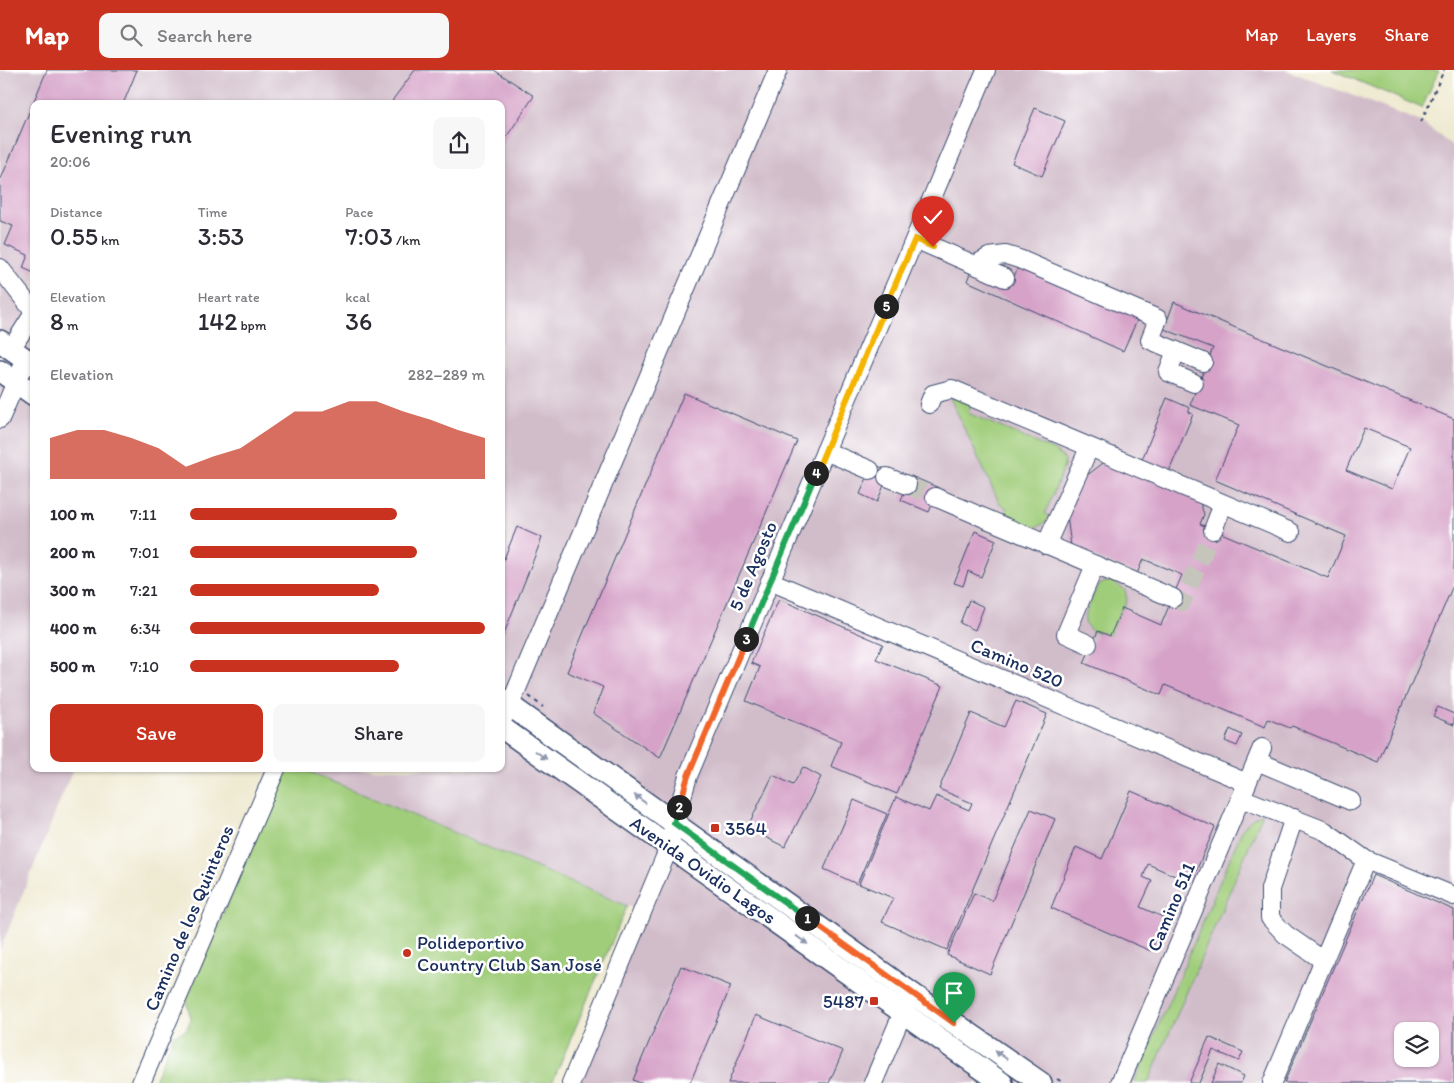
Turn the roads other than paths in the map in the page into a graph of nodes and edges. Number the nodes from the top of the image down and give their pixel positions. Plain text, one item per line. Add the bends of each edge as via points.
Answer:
1 (778, 70) edge
2 (986, 70) edge
3 (915, 239) junction
4 (975, 265) junction
5 (0, 268) edge
6 (1005, 278) dead end
7 (30, 307) edge
8 (30, 322) edge
9 (1176, 351) junction
10 (18, 353) edge
11 (1203, 362) dead end
12 (8, 377) edge
13 (1194, 383) dead end
14 (30, 392) edge
15 (929, 404) dead end
16 (0, 419) edge
17 (1089, 448) junction
18 (825, 451) junction
19 (870, 470) dead end
20 (887, 477) dead end
21 (907, 485) tunnel mouth
22 (935, 498) tunnel mouth
23 (1224, 504) junction
24 (1212, 530) tunnel mouth
25 (1291, 532) dead end
26 (1046, 544) junction
27 (1095, 566) junction
28 (770, 581) junction
29 (1173, 598) dead end
30 (1088, 644) dead end
31 (505, 707) edge
32 (505, 710) edge
33 (505, 730) edge
34 (275, 772) edge
35 (1244, 791) junction
36 (1351, 801) dead end
37 (1294, 818) junction
38 (674, 823) junction
39 (669, 845) junction
40 (1366, 860) junction
41 (1454, 896) edge
42 (1324, 961) junction
43 (911, 993) junction
44 (903, 1012) junction
45 (141, 1083) edge
46 (571, 1083) edge
47 (873, 1083) edge
48 (1002, 1083) edge
49 (1041, 1083) edge
50 (1120, 1083) edge
51 (1272, 1083) edge

1 - 31 street
2 - 3 street, 5 de Agosto
3 - 4 street
3 - 18 street, 5 de Agosto
4 - 6 street
4 - 9 street via 989,257 1006,255 1081,286 1158,319 1150,340
5 - 7 street
8 - 10 street
9 - 11 street
9 - 13 street via 1168,372
10 - 12 street
12 - 14 main road
12 - 16 street
15 - 17 street via 933,394 952,389
17 - 23 street
17 - 26 street
18 - 19 street
18 - 28 street, 5 de Agosto
20 - 21 street
22 - 26 street
23 - 24 street
23 - 25 street
26 - 27 street
27 - 29 street
27 - 30 street via 1066,634
28 - 35 street, Camino 520
28 - 38 street, 5 de Agosto via 688,776
38 -> 32 main road, Avenida Ovidio Lagos
33 -> 39 main road, Avenida Ovidio Lagos
34 - 45 street, Camino de los Quinteros
35 - 36 street, Camino 511 via 1259,755
35 - 37 street, Camino 520
35 - 50 street, Camino 511
37 - 40 street, Camino 520 via 1325,831
37 - 42 street via 1270,889 1270,918 1285,934
38 - 39 street, 5 de Agosto
38 - 43 main road, Avenida Ovidio Lagos
39 -> 44 main road, Avenida Ovidio Lagos
39 - 46 street, 5 de Agosto
40 - 41 street, Camino 520
40 - 42 street
42 - 51 street
43 - 44 street
49 -> 43 main road, Avenida Ovidio Lagos
44 - 47 street
44 - 48 main road, Avenida Ovidio Lagos

